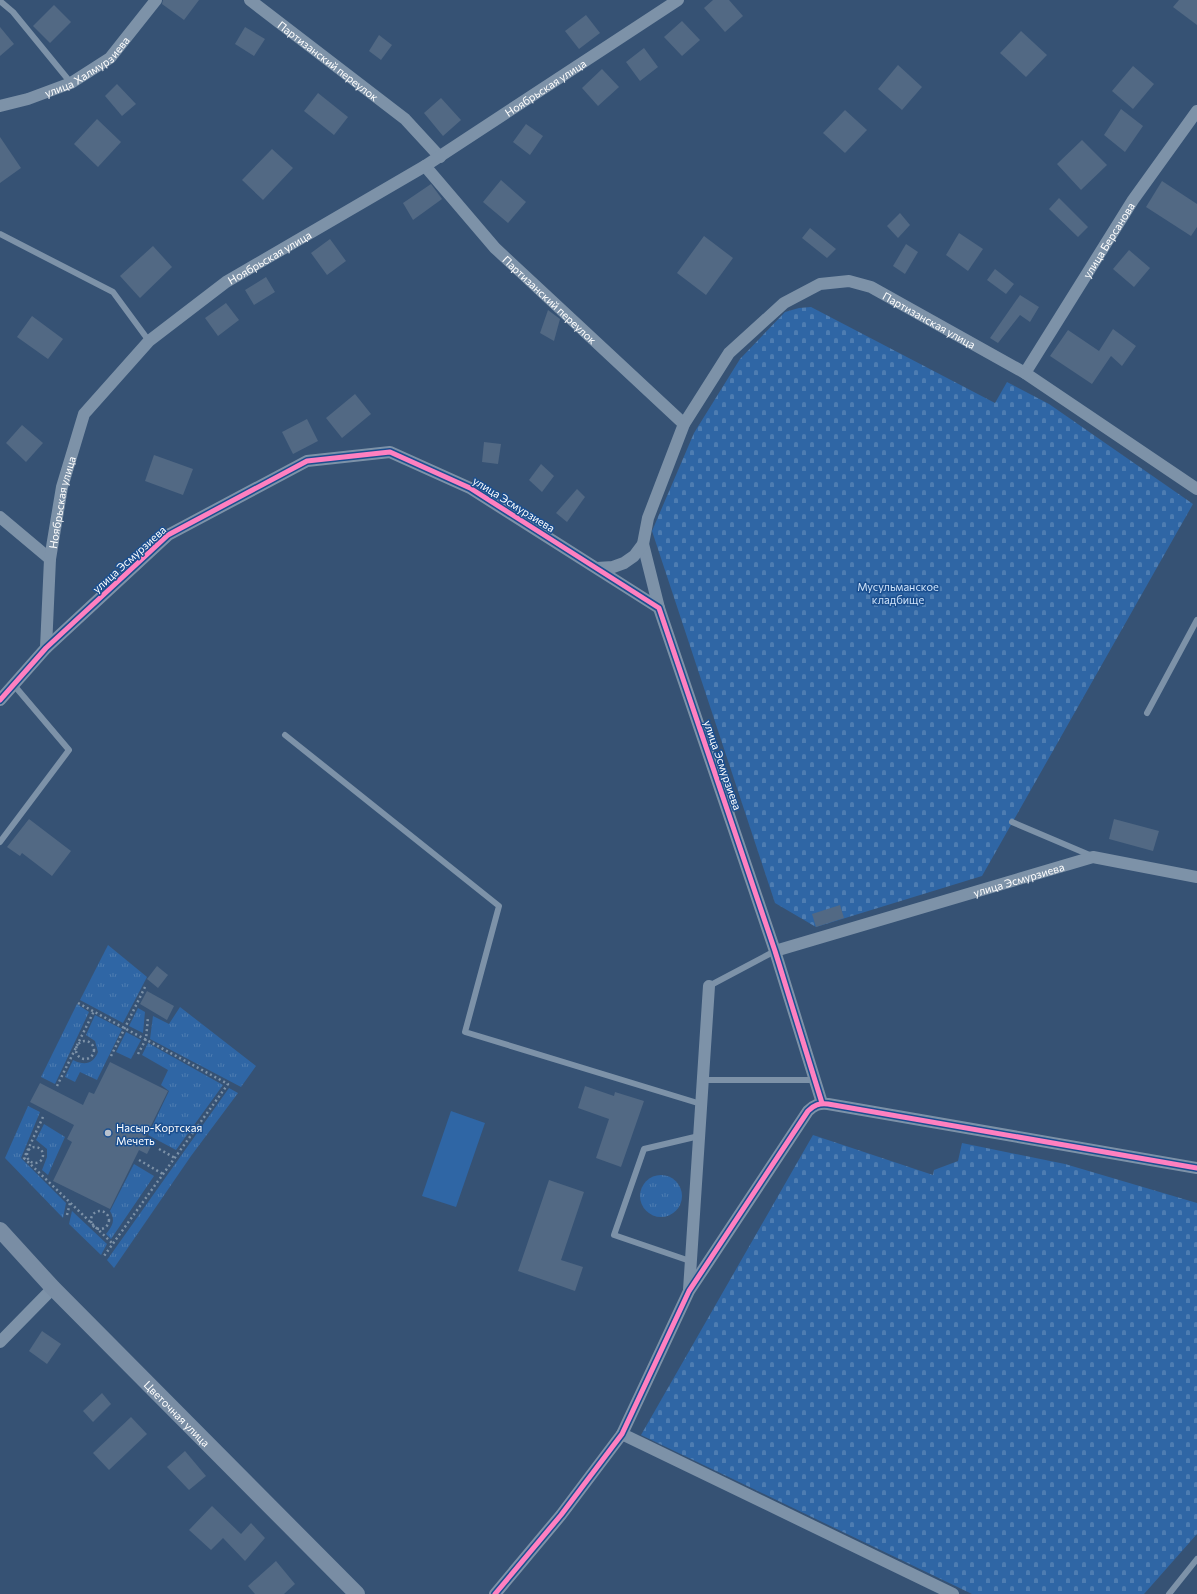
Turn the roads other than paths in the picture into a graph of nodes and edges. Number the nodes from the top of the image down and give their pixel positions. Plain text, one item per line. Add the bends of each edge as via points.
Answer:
1 (156, 0) edge
2 (250, 0) edge
3 (678, 0) edge
4 (0, 1) edge
5 (71, 83) junction
6 (0, 106) edge
7 (1197, 111) edge
8 (440, 157) junction
9 (425, 166) junction
10 (0, 234) edge
11 (149, 341) junction
12 (1025, 373) junction
13 (684, 424) junction
14 (1197, 489) edge
15 (0, 517) edge
16 (643, 544) junction
17 (50, 559) junction
18 (597, 568) junction
19 (659, 608) junction
20 (1197, 620) edge
21 (46, 648) junction
22 (14, 684) junction
23 (0, 700) edge
24 (1147, 713) dead end
25 (285, 735) dead end
26 (1012, 822) dead end
27 (0, 842) edge
28 (1093, 857) junction
29 (1197, 877) edge
30 (775, 951) junction
31 (709, 986) joint
32 (702, 1080) junction
33 (814, 1080) junction
34 (822, 1103) junction
35 (701, 1104) junction
36 (699, 1136) junction
37 (1197, 1168) edge
38 (0, 1230) edge
39 (690, 1261) junction
40 (53, 1288) junction
41 (688, 1291) junction
42 (0, 1342) edge
43 (622, 1434) junction
44 (1197, 1559) edge
45 (357, 1594) edge
46 (495, 1594) edge
47 (953, 1594) edge
48 (1169, 1594) edge

1 - 5 street, улица Халмурзиева via 110,58
2 - 8 street, Партизанский переулок via 405,119
3 - 8 street, Ноябрьская улица
4 - 5 lane via 13,12
5 - 6 street, улица Халмурзиева
7 - 12 street, улица Берсанова via 1133,200
8 - 9 street, Ноябрьская улица
9 - 11 street, Ноябрьская улица via 226,282
9 - 13 street, Партизанский переулок via 496,248
10 - 11 lane via 113,292
11 - 17 street, Ноябрьская улица via 84,414 62,487
12 - 13 street, Партизанская улица via 872,287 848,281 820,284 784,303 729,353
12 - 14 street, Партизанская улица
13 - 16 street, Партизанская улица via 648,518
15 - 17 street
16 - 18 street via 634,556 624,563
16 - 19 street
17 - 21 street, Ноябрьская улица
18 - 19 street, улица Эсмурзиева
18 - 21 street, улица Эсмурзиева via 470,488 390,452 307,461 168,535
19 - 30 street, улица Эсмурзиева
20 - 24 lane
21 - 22 street, улица Эсмурзиева
22 - 23 street, улица Эсмурзиева
22 - 27 lane via 69,750
25 - 35 lane via 499,906 465,1032
26 - 28 lane
28 - 29 street, улица Эсмурзиева
28 - 30 street, улица Эсмурзиева
30 - 31 lane
30 - 33 street
31 - 32 street
32 - 33 lane
32 - 35 street
33 - 34 street
34 - 37 street
34 - 41 street via 808,1111
35 - 36 street
36 - 39 street
36 - 39 lane via 644,1149 614,1235
38 - 40 street, Цветочная улица
39 - 41 street
40 - 42 street
40 - 45 street, Цветочная улица
41 - 43 street
43 - 46 street
43 - 47 street
44 - 48 lane

